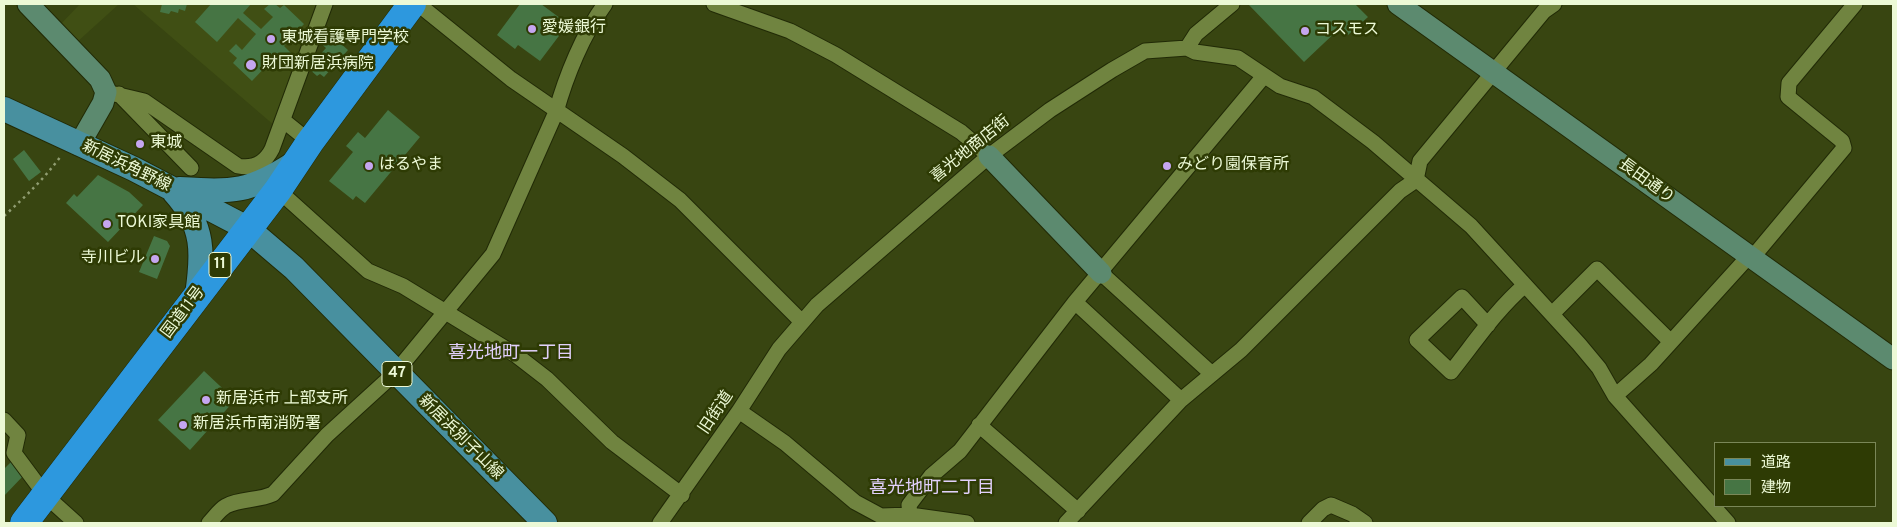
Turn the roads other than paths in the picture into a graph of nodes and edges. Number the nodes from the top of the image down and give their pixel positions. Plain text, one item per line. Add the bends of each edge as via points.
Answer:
1 (28, 4) edge
2 (325, 4) edge
3 (412, 4) edge
4 (418, 4) edge
5 (605, 4) edge
6 (714, 4) edge
7 (1232, 4) edge
8 (1398, 4) edge
9 (1554, 4) edge
10 (1855, 4) edge
11 (731, 7) edge
12 (1187, 48) junction
13 (1494, 73) junction
14 (1264, 76) junction
15 (112, 92) junction
16 (4, 109) edge
17 (556, 112) junction
18 (284, 120) junction
19 (75, 143) junction
20 (304, 151) junction
21 (989, 156) junction
22 (192, 168) dead end
23 (1416, 180) junction
24 (170, 188) junction
25 (278, 190) junction
26 (247, 228) junction
27 (1750, 257) junction
28 (1101, 273) junction
29 (1525, 285) junction
30 (197, 295) junction
31 (1075, 302) junction
32 (446, 314) junction
33 (1552, 314) junction
34 (801, 321) junction
35 (1488, 325) junction
36 (1670, 342) junction
37 (1893, 359) edge
38 (395, 373) junction
39 (1212, 374) junction
40 (1615, 396) junction
41 (1181, 400) junction
42 (739, 411) junction
43 (4, 420) edge
44 (979, 425) junction
45 (9, 456) edge
46 (682, 495) junction
47 (46, 496) junction
48 (1078, 511) junction
49 (910, 515) junction
50 (24, 523) edge
51 (76, 523) edge
52 (208, 523) edge
53 (545, 523) edge
54 (660, 523) edge
55 (967, 523) edge
56 (1066, 523) edge
57 (1309, 523) edge
58 (1365, 523) edge
59 (1728, 523) edge

1 - 15 street
2 - 18 street
3 - 20 highway, 国道11号 / 11
4 - 17 street
5 - 17 street via 585,39
6 - 11 street
7 - 12 street via 1196,34
8 - 13 street, 長田通り
9 - 13 street via 1544,11
10 - 27 street via 1789,83 1788,97 1842,141 1844,148
11 - 21 street via 790,31 836,55 961,132
12 - 14 street, 喜光地商店街 via 1238,58
12 - 21 street, 喜光地商店街 via 1145,51 1050,110
13 - 23 street via 1420,161
13 - 27 street, 長田通り
14 - 23 street, 喜光地商店街 via 1280,86 1313,97 1373,142
14 - 28 street
15 - 18 street via 144,101 238,166 246,168 267,159
15 - 19 street
15 - 22 street
16 - 19 main road, 新居浜角野線
17 - 32 street via 493,254
17 - 34 street via 623,156 680,200
18 - 20 street
19 - 24 main road, 新居浜角野線
20 - 24 main road via 277,175 243,190
20 - 25 highway, 国道11号 / 11
21 - 28 street
21 - 34 street, 喜光地商店街 via 887,242
23 - 29 street, 喜光地商店街 via 1471,226
23 - 39 street via 1400,191 1297,296
24 - 26 main road, 新居浜角野線
24 - 30 main road via 184,204 199,235 202,260
25 - 26 highway, 国道11号 / 11
25 - 32 street via 368,271 403,286
26 - 30 highway, 国道11号 / 11
26 - 38 main road, 新居浜別子山線 / 47 via 294,268
27 - 36 street
27 - 37 street, 長田通り
28 - 31 street
28 - 39 street
29 - 33 street, 喜光地商店街
29 - 35 street via 1503,304
30 - 47 highway, 国道11号 / 11
31 - 41 street
31 - 44 street
32 - 38 street
32 - 46 street via 516,355 547,379 612,442
33 - 36 street via 1597,269
33 - 40 street, 喜光地商店街 via 1599,368
34 - 42 street, 旧街道
35 - 35 street via 1451,372 1416,340 1462,297
36 - 40 street
38 - 52 street via 327,435 273,494 224,507
38 - 53 main road, 新居浜別子山線 / 47
39 - 41 street
40 - 59 street, 喜光地商店街
41 - 48 street
42 - 46 street, 旧街道
42 - 49 street via 785,443 855,502 881,516
43 - 45 street via 18,435
44 - 48 street
44 - 49 street via 960,451 931,476 909,506
45 - 47 street
46 - 54 street, 旧街道
47 - 50 highway, 国道11号 / 11
47 - 51 street
48 - 56 street
49 - 55 street
57 - 58 street via 1331,505

